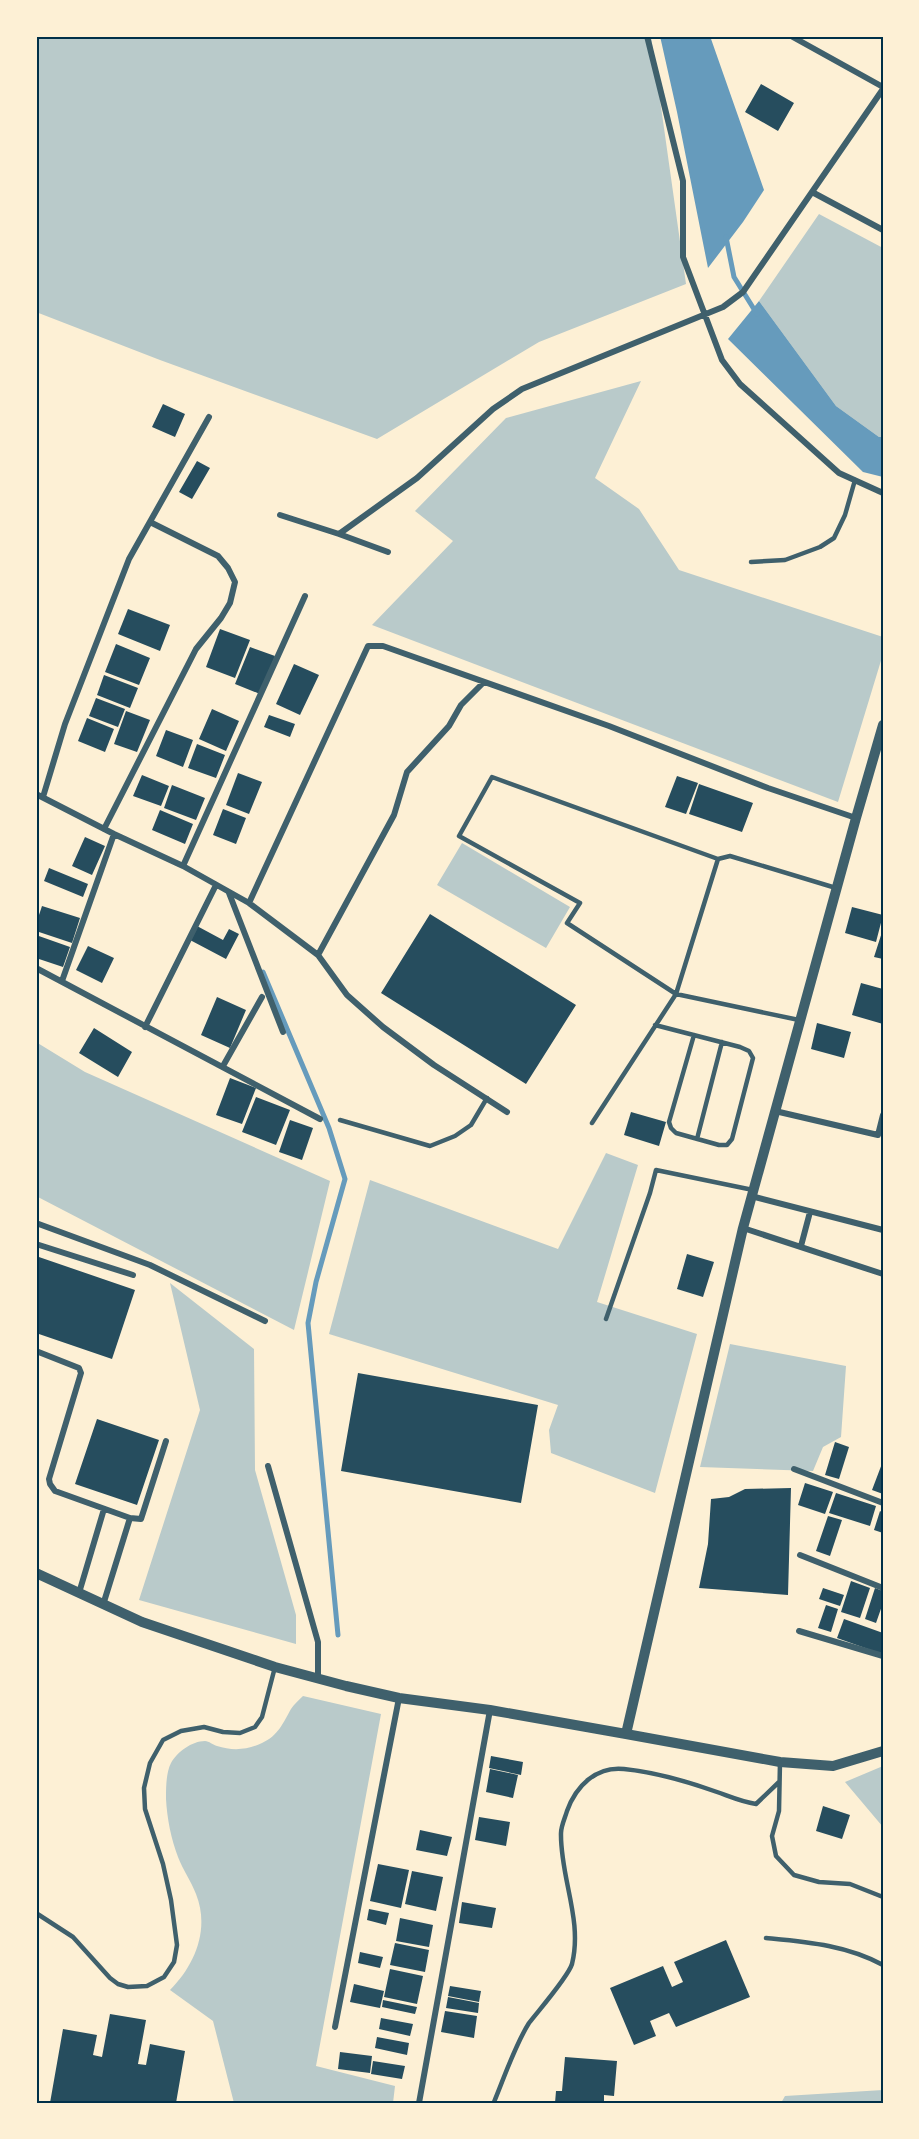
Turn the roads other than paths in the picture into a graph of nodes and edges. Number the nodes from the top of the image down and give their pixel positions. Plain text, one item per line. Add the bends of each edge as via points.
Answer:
1 (647, 36) edge
2 (791, 36) edge
3 (883, 88) edge
4 (812, 192) junction
5 (883, 230) edge
6 (704, 315) junction
7 (209, 417) dead end
8 (855, 480) junction
9 (883, 493) edge
10 (280, 515) dead end
11 (150, 522) junction
12 (339, 534) junction
13 (388, 552) dead end
14 (751, 562) dead end
15 (305, 596) dead end
16 (484, 682) junction
17 (883, 725) edge
18 (39, 796) edge
19 (855, 818) junction
20 (104, 829) junction
21 (114, 834) junction
22 (718, 859) junction
23 (183, 866) junction
24 (216, 885) junction
25 (836, 888) junction
26 (229, 892) junction
27 (249, 903) junction
28 (318, 955) junction
29 (36, 968) edge
30 (62, 981) junction
31 (676, 994) junction
32 (262, 997) dead end
33 (799, 1020) junction
34 (655, 1025) junction
35 (145, 1027) junction
36 (283, 1032) dead end
37 (694, 1035) junction
38 (722, 1042) junction
39 (224, 1066) junction
40 (487, 1098) junction
41 (774, 1111) junction
42 (507, 1112) dead end
43 (883, 1115) edge
44 (320, 1119) dead end
45 (340, 1120) dead end
46 (592, 1123) dead end
47 (696, 1139) junction
48 (752, 1193) junction
49 (810, 1212) junction
50 (36, 1223) edge
51 (743, 1228) junction
52 (883, 1230) edge
53 (36, 1244) edge
54 (801, 1246) junction
55 (883, 1274) edge
56 (133, 1275) dead end
57 (606, 1319) dead end
58 (265, 1321) dead end
59 (36, 1351) edge
60 (166, 1441) dead end
61 (268, 1466) dead end
62 (794, 1469) dead end
63 (883, 1503) edge
64 (104, 1509) junction
65 (130, 1518) junction
66 (800, 1555) dead end
67 (36, 1573) edge
68 (883, 1588) edge
69 (79, 1593) junction
70 (103, 1605) junction
71 (799, 1631) dead end
72 (883, 1656) edge
73 (275, 1667) junction
74 (318, 1679) junction
75 (399, 1698) junction
76 (490, 1710) junction
77 (626, 1734) junction
78 (883, 1750) edge
79 (780, 1762) junction
80 (779, 1782) junction
81 (883, 1896) edge
82 (36, 1913) edge
83 (766, 1938) dead end
84 (883, 1965) edge
85 (335, 2027) dead end
86 (494, 2102) edge
87 (419, 2103) edge

1 - 6 street via 683,181 683,257
2 - 3 street
3 - 4 street
4 - 5 street
4 - 6 street via 742,292
6 - 8 street via 722,360 740,384 839,472
6 - 12 street via 522,389 417,478
7 - 11 street
8 - 9 street
8 - 14 lane via 834,538 785,560
10 - 12 street
11 - 18 street via 129,558
11 - 20 street via 218,556 235,582 230,603 196,649
12 - 13 street
15 - 23 street
16 - 19 street
16 - 27 street via 383,646 369,646
16 - 28 street via 407,772 394,815
17 - 19 street
18 - 20 street
19 - 25 street
20 - 21 street
21 - 23 street
21 - 30 street
22 - 25 lane via 730,856
22 - 31 lane
22 - 31 lane via 492,777 459,836 580,903 567,923
23 - 24 street
24 - 26 street
24 - 35 street
25 - 33 street
26 - 27 street
26 - 36 street
27 - 28 street
28 - 40 street via 347,995 383,1027
29 - 30 street
30 - 35 street
31 - 33 lane
31 - 34 lane
32 - 39 street
33 - 41 street
34 - 37 lane
34 - 46 lane
35 - 39 street
37 - 38 lane
37 - 47 lane via 669,1122 676,1133
38 - 47 lane
38 - 47 lane via 749,1051 753,1058 732,1139 719,1145
39 - 44 street
40 - 42 street
40 - 45 lane via 471,1125 430,1146
41 - 43 street via 878,1135
41 - 48 street
48 - 49 street
48 - 51 street
48 - 57 lane via 656,1170
49 - 52 street
49 - 54 street
50 - 58 street via 150,1265
51 - 54 street
51 - 77 street
53 - 56 street
54 - 55 street
59 - 64 street via 73,1364 81,1373 50,1484 55,1491
60 - 65 street via 143,1517
61 - 74 street via 318,1642
62 - 63 street
64 - 65 street
64 - 69 street
65 - 70 street
66 - 68 street
67 - 69 street
69 - 70 street
70 - 73 street
71 - 72 street
73 - 74 street
73 - 82 lane via 262,1717 255,1727 240,1733 204,1727 181,1731 163,1740 150,1764 144,1788 145,1809 163,1864 177,1945 174,1962 164,1977 147,1986 118,1984 73,1937
74 - 75 street
75 - 76 street
75 - 85 street
76 - 77 street
76 - 87 street
77 - 79 street
78 - 79 street via 833,1766
79 - 80 lane
80 - 81 lane via 779,1811 772,1836 776,1856 794,1875 850,1884
80 - 86 lane via 756,1804 621,1768 592,1776 580,1786 561,1830 574,1922 571,1966 528,2025
83 - 84 lane via 818,1943 864,1955

